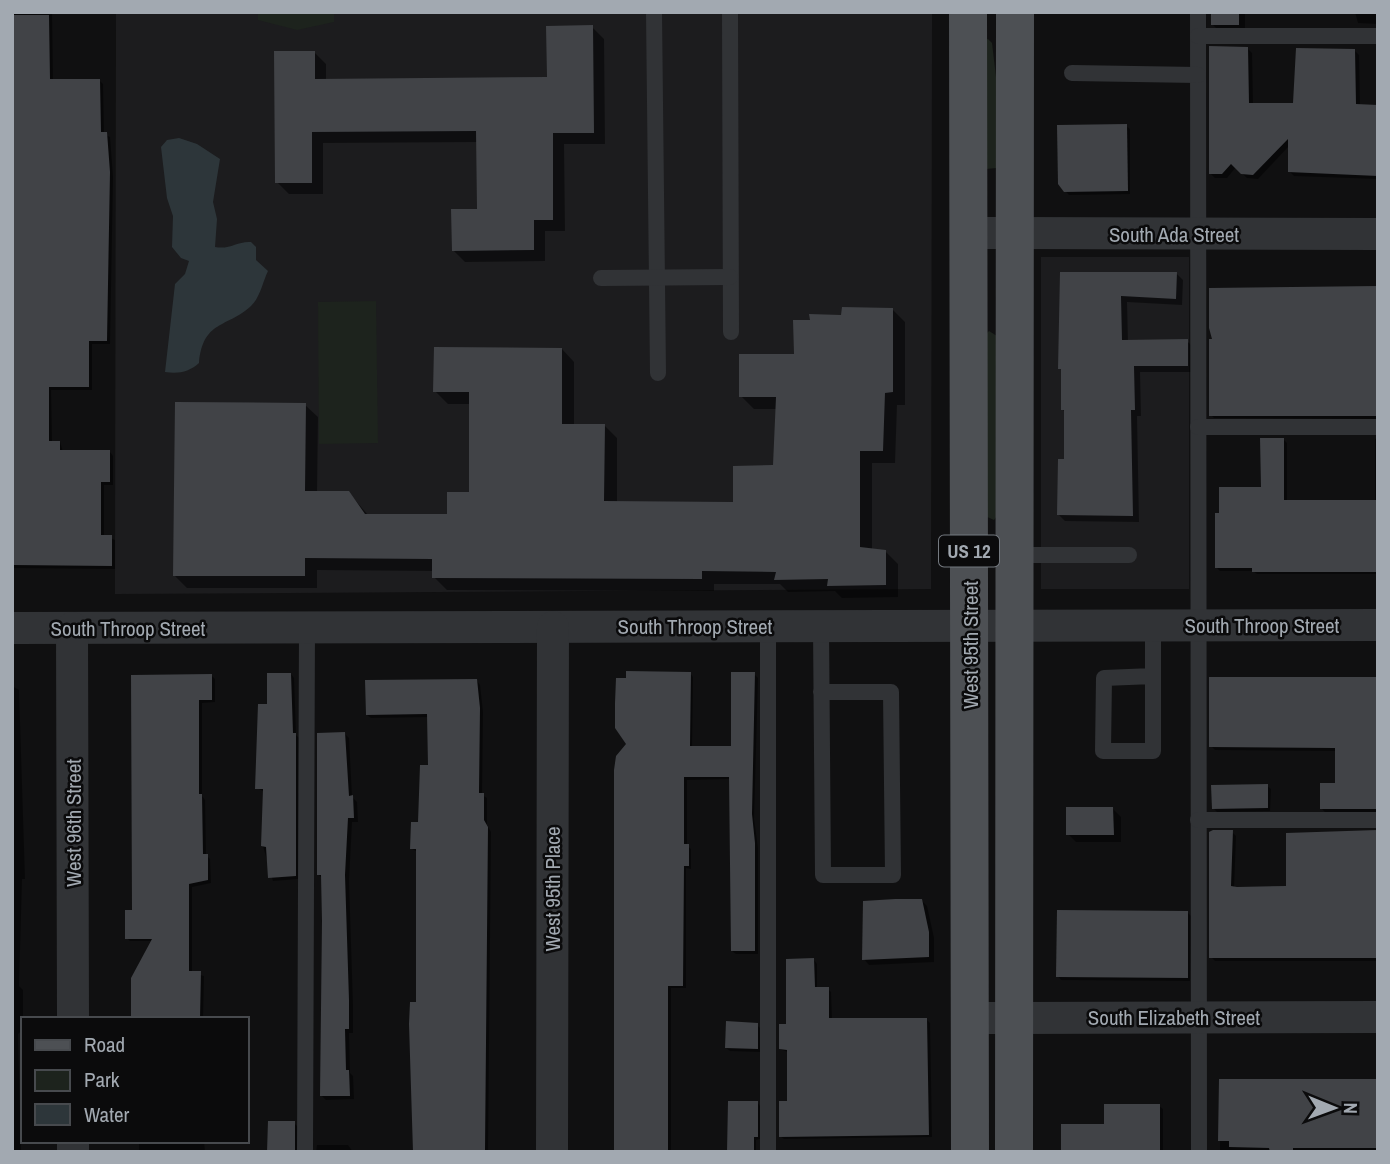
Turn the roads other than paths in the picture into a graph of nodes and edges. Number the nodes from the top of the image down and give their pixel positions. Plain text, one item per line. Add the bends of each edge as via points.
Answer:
1 (654, 12) edge
2 (730, 12) edge
3 (968, 12) edge
4 (1015, 12) edge
5 (1198, 12) edge
6 (1198, 36) junction
7 (1378, 36) edge
8 (1072, 73) dead end
9 (1198, 75) junction
10 (970, 233) junction
11 (1014, 233) junction
12 (1197, 233) junction
13 (1378, 234) edge
14 (730, 277) junction
15 (601, 278) dead end
16 (657, 278) junction
17 (731, 332) dead end
18 (658, 373) dead end
19 (1198, 426) junction
20 (1378, 427) edge
21 (1014, 555) junction
22 (1129, 555) dead end
23 (1153, 625) junction
24 (1198, 625) junction
25 (1378, 625) edge
26 (768, 626) junction
27 (821, 626) junction
28 (969, 626) junction
29 (1014, 626) junction
30 (307, 627) junction
31 (553, 627) junction
32 (12, 628) edge
33 (72, 628) junction
34 (1153, 676) junction
35 (821, 692) junction
36 (1198, 820) junction
37 (1378, 820) edge
38 (73, 1017) edge
39 (1014, 1017) junction
40 (1198, 1017) junction
41 (1378, 1017) edge
42 (971, 1018) junction
43 (305, 1152) edge
44 (552, 1152) edge
45 (768, 1152) edge
46 (970, 1152) edge
47 (1014, 1152) edge
48 (1199, 1152) edge

1 - 16 lane
2 - 14 lane
3 - 10 main road, West 95th Street / US 12
4 - 11 main road, US 12
5 - 6 lane
6 - 7 lane
6 - 9 lane
8 - 9 lane
9 - 12 lane
10 - 11 street, South Ada Street
10 - 28 main road, West 95th Street / US 12
11 - 12 street, South Ada Street
11 - 21 main road, US 12
12 - 13 street, South Ada Street
12 - 19 lane
14 - 16 lane
14 - 17 lane
15 - 16 lane
16 - 18 lane
19 - 20 lane
19 - 24 lane
21 - 22 lane
21 - 29 main road, US 12
23 - 24 street, South Throop Street
23 - 29 street, South Throop Street
23 - 34 lane
24 - 25 street, South Throop Street
24 - 36 lane
26 - 27 street, South Throop Street
26 - 31 street, South Throop Street
26 - 45 lane
27 - 28 street, South Throop Street
27 - 35 lane
28 - 29 street, South Throop Street
28 - 42 main road, West 95th Street / US 12
29 - 39 main road, US 12
30 - 31 street, South Throop Street
30 - 33 street, South Throop Street
30 - 43 lane
31 - 44 street, West 95th Place
32 - 33 street, South Throop Street
33 - 38 street, West 96th Street
34 - 34 lane via 1153,751 1103,751 1104,678
35 - 35 lane via 823,875 893,875 891,692
36 - 37 lane
36 - 40 lane
39 - 40 street, South Elizabeth Street
39 - 42 street, South Elizabeth Street
39 - 47 main road, US 12
40 - 41 street, South Elizabeth Street
40 - 48 lane
42 - 46 main road, West 95th Street / US 12

